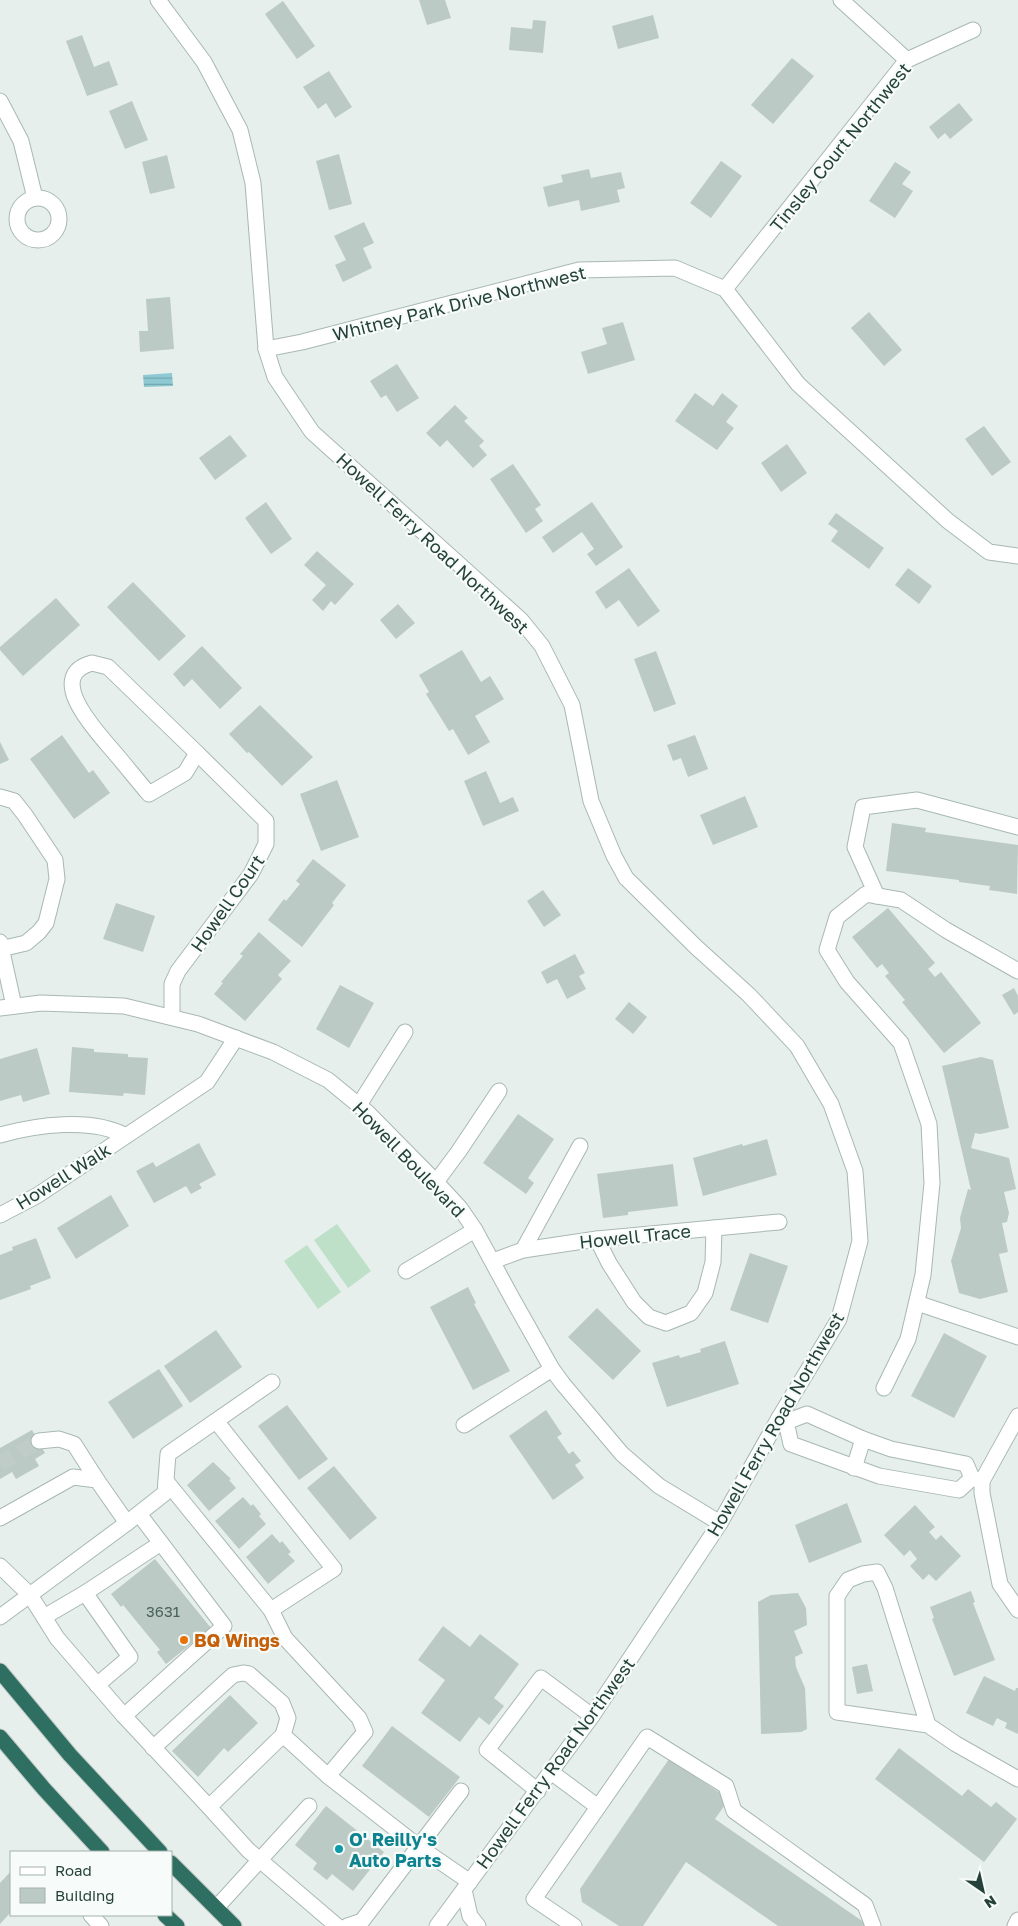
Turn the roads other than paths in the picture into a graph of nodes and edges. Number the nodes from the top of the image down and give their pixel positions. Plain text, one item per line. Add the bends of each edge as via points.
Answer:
1 (158, 0) edge
2 (841, 0) edge
3 (974, 30) dead end
4 (907, 60) junction
5 (0, 101) edge
6 (35, 198) dead end
7 (725, 289) junction
8 (266, 349) junction
9 (1018, 556) edge
10 (197, 753) junction
11 (0, 796) edge
12 (1018, 828) edge
13 (877, 896) junction
14 (0, 944) edge
15 (1018, 971) edge
16 (7, 1007) edge
17 (172, 1017) junction
18 (406, 1032) dead end
19 (236, 1038) junction
20 (498, 1091) dead end
21 (359, 1105) junction
22 (0, 1135) edge
23 (126, 1136) junction
24 (580, 1146) dead end
25 (436, 1182) junction
26 (0, 1216) edge
27 (779, 1222) dead end
28 (714, 1228) junction
29 (475, 1230) junction
30 (596, 1239) junction
31 (523, 1250) junction
32 (493, 1261) junction
33 (406, 1270) dead end
34 (917, 1303) junction
35 (1018, 1337) edge
36 (552, 1369) junction
37 (272, 1382) dead end
38 (884, 1388) dead end
39 (1018, 1416) edge
40 (782, 1420) junction
41 (216, 1421) junction
42 (464, 1425) dead end
43 (863, 1439) junction
44 (39, 1441) tunnel mouth
45 (854, 1468) junction
46 (97, 1480) junction
47 (977, 1480) junction
48 (166, 1481) junction
49 (0, 1518) edge
50 (133, 1519) junction
51 (720, 1523) junction
52 (161, 1543) junction
53 (0, 1566) edge
54 (85, 1593) junction
55 (30, 1595) junction
56 (272, 1610) junction
57 (1018, 1610) edge
58 (44, 1617) junction
59 (0, 1618) edge
60 (0, 1671) edge
61 (97, 1685) junction
62 (124, 1716) junction
63 (592, 1716) junction
64 (928, 1725) junction
65 (283, 1735) junction
66 (0, 1737) edge
67 (153, 1748) junction
68 (551, 1772) junction
69 (328, 1776) junction
70 (1018, 1779) edge
71 (462, 1791) dead end
72 (538, 1791) junction
73 (309, 1806) dead end
74 (209, 1807) junction
75 (598, 1807) junction
76 (419, 1847) junction
77 (98, 1850) edge
78 (159, 1851) edge
79 (260, 1861) junction
80 (172, 1864) edge
81 (467, 1886) junction
82 (217, 1907) junction
83 (166, 1916) edge
84 (1018, 1920) edge
85 (177, 1926) edge
86 (234, 1926) edge
87 (337, 1926) edge
88 (347, 1926) edge
89 (437, 1926) edge
90 (478, 1926) edge
91 (574, 1926) edge
92 (873, 1926) edge
93 (1016, 1926) edge

1 - 8 street, Howell Ferry Road Northwest via 204,62 240,130 253,183
2 - 4 street
3 - 4 street, Tinsley Court Northwest
4 - 7 street, Tinsley Court Northwest
5 - 6 street via 21,141
7 - 8 street, Whitney Park Drive Northwest via 676,268 579,270
7 - 9 street, Whitney Park Drive Northwest via 798,384 941,515 990,552
8 - 40 street, Howell Ferry Road Northwest via 275,377 312,432 521,620 542,646 572,705 591,801 626,878 749,995 797,1046 831,1104 855,1171 860,1241 838,1319
10 - 10 street, Howell Court via 108,667 92,663 75,672 72,686 76,701 149,794 185,773
10 - 17 street, Howell Court via 266,821 266,844 251,874 178,971 172,984
11 - 14 street via 14,801 25,815 55,860 57,878 46,923 39,932 26,943 9,947
12 - 13 street via 917,800 863,807 855,847
13 - 15 street via 901,900
13 - 34 street via 866,894 837,917 827,950 847,982 901,1043 928,1124 932,1183 923,1276
14 - 16 street
16 - 17 street, Howell Boulevard via 41,1003 124,1006
17 - 19 street, Howell Boulevard
18 - 21 street
19 - 21 street, Howell Boulevard via 273,1052 328,1080
19 - 23 street, Howell Walk via 207,1082
20 - 25 street
21 - 25 street, Howell Boulevard
22 - 23 street, Howell Walk via 42,1127 78,1125 95,1126
23 - 26 street, Howell Walk via 38,1195
24 - 31 street
25 - 29 street, Howell Boulevard
27 - 28 street, Howell Trace
28 - 30 street, Howell Trace
28 - 30 street via 713,1262 705,1293 691,1313 666,1323 649,1318 634,1302
29 - 32 street, Howell Boulevard
29 - 33 street
30 - 31 street, Howell Trace
31 - 32 street, Howell Trace
32 - 36 street, Howell Boulevard
34 - 35 street
34 - 38 street via 908,1339
36 - 42 street
36 - 51 street, Howell Boulevard via 622,1454 659,1486
37 - 41 street
39 - 47 street
40 - 43 street via 807,1414
40 - 45 street via 791,1444
40 - 51 street, Howell Ferry Road Northwest
41 - 48 street via 168,1454
41 - 56 street via 334,1569
43 - 45 street
43 - 47 street via 891,1449 966,1464
44 - 46 street via 59,1439 74,1444
45 - 47 street via 879,1476 959,1490
46 - 49 street via 74,1477
46 - 50 street
47 - 57 street via 1000,1584
48 - 50 street via 165,1493
48 - 56 street
50 - 52 street
50 - 55 street
51 - 63 street, Howell Ferry Road Northwest
52 - 54 street
52 - 62 street via 224,1626
53 - 55 street
54 - 58 street
54 - 61 street via 130,1657
55 - 58 street
55 - 59 street
56 - 69 street via 285,1638 359,1718 365,1732
58 - 61 street via 57,1638
60 - 78 highway via 70,1755
61 - 62 street
62 - 67 street
63 - 68 street, Howell Ferry Road Northwest
63 - 72 street via 541,1678 487,1750
64 - 64 street via 837,1712 837,1596 848,1580 878,1572
64 - 70 street
65 - 67 street via 288,1718 282,1703 249,1674 243,1673 233,1675
65 - 69 street
65 - 74 street
66 - 77 highway
67 - 74 street
68 - 72 street, Howell Ferry Road Northwest
68 - 75 street
69 - 76 street
71 - 76 street
72 - 81 street, Howell Ferry Road Northwest
73 - 79 street
74 - 79 street
75 - 91 street via 534,1899
75 - 92 street via 648,1737 726,1786 734,1811 865,1905
76 - 81 street
76 - 88 street via 362,1921
79 - 82 street
79 - 87 street
80 - 82 highway
81 - 89 street, Howell Ferry Road Northwest
81 - 90 street via 470,1916
82 - 86 highway
83 - 85 highway
84 - 93 street

